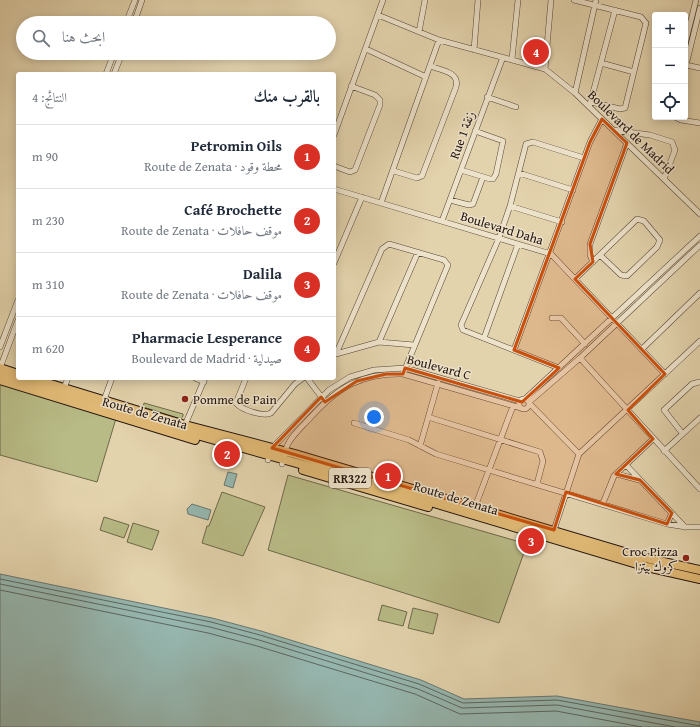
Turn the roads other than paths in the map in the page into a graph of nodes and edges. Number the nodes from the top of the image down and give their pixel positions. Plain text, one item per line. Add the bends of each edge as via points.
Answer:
1 (135, 0) edge
2 (142, 0) edge
3 (383, 0) edge
4 (425, 0) edge
5 (478, 0) edge
6 (518, 0) edge
7 (550, 0) edge
8 (574, 0) edge
9 (696, 0) edge
10 (595, 3) edge
11 (700, 8) edge
12 (615, 10) junction
13 (378, 15) junction
14 (129, 16) edge
15 (136, 16) edge
16 (419, 32) junction
17 (688, 32) edge
18 (439, 40) junction
19 (366, 49) junction
20 (474, 50) junction
21 (504, 56) junction
22 (512, 59) junction
23 (688, 59) edge
24 (111, 60) edge
25 (119, 60) edge
26 (601, 63) junction
27 (430, 66) junction
28 (688, 67) edge
29 (700, 68) edge
30 (545, 69) junction
31 (107, 72) edge
32 (115, 72) edge
33 (634, 72) junction
34 (426, 77) junction
35 (351, 86) junction
36 (575, 93) junction
37 (487, 97) junction
38 (590, 104) junction
39 (600, 104) junction
40 (516, 107) dead end
41 (595, 112) junction
42 (602, 119) junction
43 (681, 120) edge
44 (700, 123) edge
45 (336, 129) edge
46 (474, 130) junction
47 (613, 130) junction
48 (627, 143) junction
49 (584, 158) junction
50 (336, 167) edge
51 (461, 170) junction
52 (394, 171) junction
53 (519, 173) junction
54 (483, 177) junction
55 (664, 179) junction
56 (336, 190) edge
57 (573, 190) junction
58 (362, 197) junction
59 (450, 200) junction
60 (381, 203) junction
61 (510, 206) junction
62 (700, 214) edge
63 (442, 221) junction
64 (562, 222) junction
65 (700, 236) edge
66 (500, 238) junction
67 (518, 244) junction
68 (700, 245) edge
69 (418, 252) junction
70 (551, 254) junction
71 (600, 255) junction
72 (336, 258) edge
73 (593, 262) junction
74 (575, 279) junction
75 (700, 293) edge
76 (16, 305) edge
77 (552, 318) dead end
78 (612, 319) junction
79 (617, 324) junction
80 (16, 325) edge
81 (484, 338) junction
82 (700, 341) edge
83 (379, 342) junction
84 (586, 344) junction
85 (414, 345) junction
86 (0, 347) edge
87 (642, 349) junction
88 (514, 350) junction
89 (580, 358) junction
90 (559, 368) junction
91 (0, 369) edge
92 (404, 371) junction
93 (16, 374) edge
94 (665, 374) junction
95 (0, 375) edge
96 (0, 380) edge
97 (16, 380) edge
98 (17, 380) edge
99 (29, 380) edge
100 (38, 380) edge
101 (67, 380) edge
102 (111, 380) edge
103 (205, 380) edge
104 (245, 380) edge
105 (300, 380) edge
106 (309, 380) edge
107 (700, 382) edge
108 (438, 383) junction
109 (64, 388) junction
110 (323, 399) junction
111 (104, 400) junction
112 (520, 401) junction
113 (528, 401) junction
114 (513, 406) junction
115 (524, 408) junction
116 (628, 410) junction
117 (542, 416) junction
118 (428, 417) junction
119 (700, 418) edge
120 (354, 423) dead end
121 (185, 425) junction
122 (682, 433) junction
123 (500, 439) junction
124 (653, 439) junction
125 (420, 446) junction
126 (664, 451) junction
127 (270, 454) junction
128 (579, 454) junction
129 (284, 458) junction
130 (626, 465) junction
131 (488, 470) junction
132 (617, 474) junction
133 (640, 480) junction
134 (537, 484) junction
135 (700, 489) edge
136 (566, 492) junction
137 (603, 503) junction
138 (475, 507) junction
139 (672, 513) junction
140 (667, 524) junction
141 (686, 527) junction
142 (700, 527) edge
143 (554, 530) junction
144 (699, 570) edge
145 (700, 579) edge
146 (700, 583) edge

1 - 14 street
2 - 15 street
3 - 13 street
4 - 16 street
5 - 20 street
6 - 22 street
7 - 30 street
8 - 10 street
9 - 17 street
10 - 12 street
10 - 36 street
11 - 23 street
12 - 26 street
12 - 33 street via 643,18 646,23
13 - 16 street, Boulevard de Madrid
13 - 19 street
16 - 18 street, Boulevard de Madrid
18 - 20 street, Boulevard de Madrid
18 - 27 street
19 - 34 street
19 - 35 street
20 - 21 street, Boulevard de Madrid
21 - 22 street, Boulevard de Madrid
21 - 37 street, Rue 1 زنقة
22 - 30 street, Boulevard de Madrid
24 - 31 street
25 - 32 street
26 - 33 street
26 - 38 street
27 - 34 street
27 - 52 street via 455,76 456,87 422,176 417,178
28 - 29 street
30 - 36 street, Boulevard de Madrid
33 - 39 street via 625,108
34 - 52 street
35 - 45 street
35 - 50 street via 375,95 380,100 380,105 355,170 350,172
36 - 38 street, Boulevard de Madrid
37 - 40 street
37 - 46 street, Rue 1 زنقة
38 - 39 street
38 - 41 street, Boulevard de Madrid
39 - 41 street
41 - 42 street, Boulevard de Madrid
42 - 47 street, Boulevard de Madrid
42 - 49 street
43 - 44 street
46 - 51 street, Rue 1 زنقة
46 - 54 street via 503,141 495,177
47 - 48 street, Boulevard de Madrid
47 - 55 street via 650,135 672,142 675,150
48 - 55 street, Boulevard de Madrid
48 - 73 street via 590,244
49 - 53 street via 529,142 524,147
49 - 57 street
51 - 54 street
51 - 59 street, Rue 1 زنقة
52 - 60 street
53 - 57 street
53 - 61 street
54 - 59 street via 473,204
55 - 62 street, Boulevard de Madrid
56 - 58 street, Boulevard Daha
57 - 64 street
58 - 60 street, Boulevard Daha
58 - 72 street
59 - 63 street, Rue 1 زنقة
60 - 63 street, Boulevard Daha
61 - 64 street
61 - 66 street
63 - 66 street, Boulevard Daha
64 - 70 street
65 - 78 street
66 - 67 street, Boulevard Daha
66 - 81 street via 461,325 464,330
67 - 70 street, Boulevard Daha
67 - 81 street
68 - 79 street
69 - 83 street
69 - 83 street via 393,244 385,246 336,354
69 - 85 street via 444,260 448,265
70 - 74 street, Boulevard Daha
70 - 88 street
71 - 71 street via 621,275 627,276 657,247 660,240 644,221 639,219
71 - 73 street
73 - 74 street
74 - 78 street, Boulevard Daha
75 - 87 street
76 - 86 street
77 - 84 street via 561,318
78 - 79 street, Boulevard Daha
78 - 84 street
79 - 87 street, Boulevard Daha
79 - 89 street
80 - 91 street
81 - 88 street
82 - 94 street
83 - 85 street
84 - 90 street
85 - 92 street
87 - 94 street, Boulevard Daha
88 - 90 street
89 - 113 street
89 - 116 street
90 - 113 street
91 - 93 main road
92 - 108 street, Boulevard C
92 - 110 street, Boulevard C via 374,370 360,373 339,384
92 - 112 street, Boulevard C
94 - 116 street
95 - 97 main road, Route de Zenata / RR322
96 - 127 main road, Route de Zenata / RR322 via 143,425
98 - 127 main road, Route de Zenata / RR322
99 - 127 main road, Route de Zenata / RR322
100 - 109 main road, Route de Zenata / RR322
101 - 109 street
102 - 111 street
103 - 121 street
104 - 105 street via 236,403 240,407 265,415 273,411
106 - 110 street
107 - 122 street via 692,384 664,410
108 - 114 street, Boulevard C
108 - 118 street
109 - 111 main road, Route de Zenata / RR322
110 - 127 street, Boulevard C
110 - 129 street, Boulevard C via 289,443
111 - 121 main road, Route de Zenata / RR322
112 - 113 street
112 - 115 street
113 - 115 street
113 - 117 street
114 - 115 street, Boulevard C
114 - 123 street
115 - 117 street, Boulevard C
116 - 124 street
116 - 128 street
117 - 128 street
118 - 123 street
118 - 125 street
119 - 122 street
120 - 125 street via 409,440
121 - 127 main road, Route de Zenata / RR322
122 - 126 street
123 - 131 street
123 - 134 street via 540,452 543,461
124 - 126 street
124 - 130 street
125 - 131 street via 436,454
126 - 135 street
127 - 129 main road, Route de Zenata / RR322
127 - 129 main road, Route de Zenata / RR322
128 - 136 street
129 - 138 main road, Route de Zenata / RR322
129 - 144 main road, Route de Zenata / RR322 via 636,560
129 - 145 main road, Route de Zenata / RR322 via 647,567
129 - 146 main road, Route de Zenata / RR322 via 627,566
130 - 132 street
130 - 133 street
131 - 134 street
131 - 138 street
132 - 133 street
132 - 137 street
133 - 139 street
134 - 136 street
136 - 137 street
136 - 143 street
137 - 140 street
138 - 143 main road, Route de Zenata / RR322
139 - 140 street
139 - 141 street
140 - 141 street
141 - 142 street
143 - 144 main road, Route de Zenata / RR322

